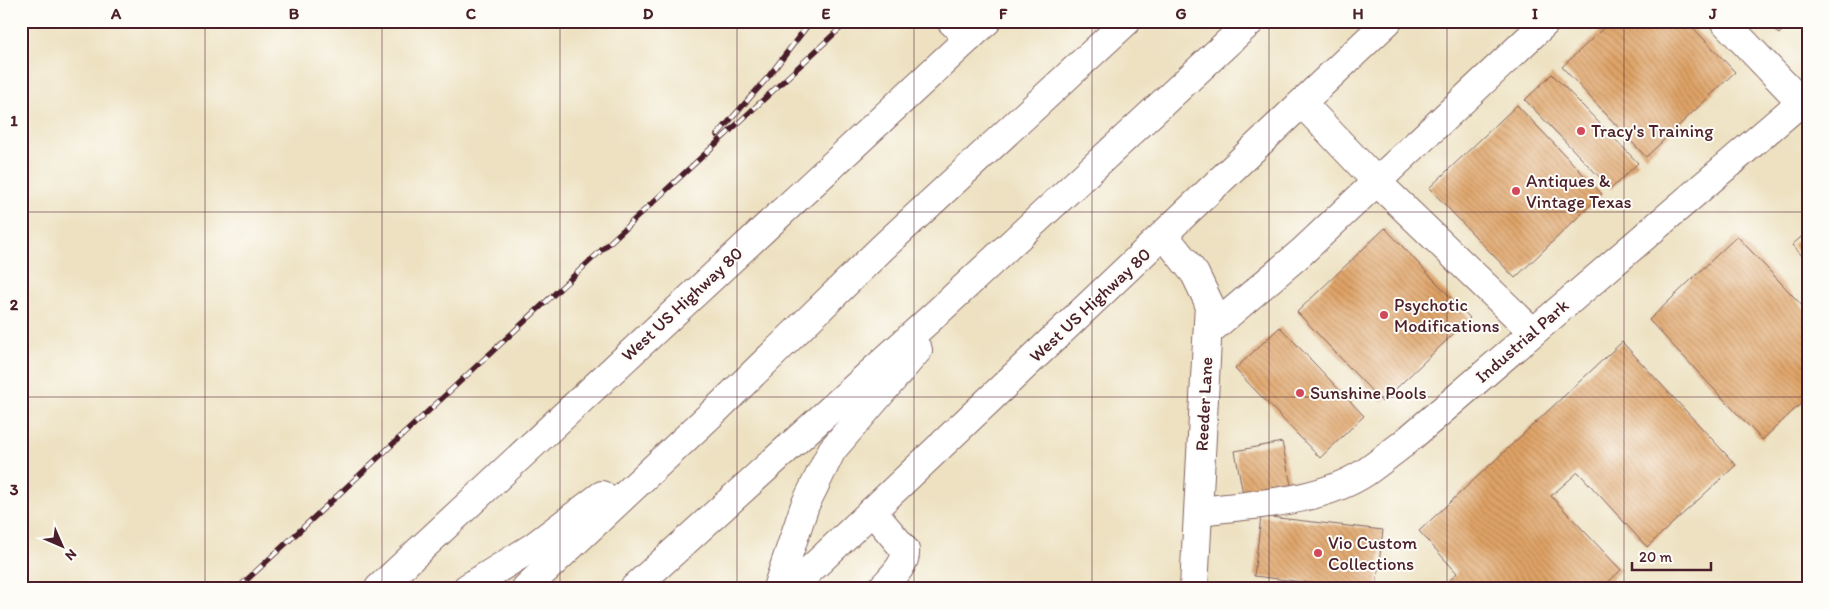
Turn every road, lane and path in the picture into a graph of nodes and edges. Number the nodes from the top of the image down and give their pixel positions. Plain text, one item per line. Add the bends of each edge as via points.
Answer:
1 (1127, 21) edge
2 (1251, 21) edge
3 (1388, 21) edge
4 (1546, 21) edge
5 (1724, 21) edge
6 (969, 27) edge
7 (1804, 99) edge
8 (1302, 103) junction
9 (1377, 182) junction
10 (1164, 235) junction
11 (941, 309) junction
12 (1208, 332) junction
13 (1533, 332) junction
14 (719, 406) junction
15 (872, 511) junction
16 (1199, 511) junction
17 (794, 586) edge
18 (378, 588) edge
19 (467, 588) edge
20 (526, 588) edge
21 (634, 588) edge
22 (882, 588) edge
23 (1194, 588) edge

1 - 14 main road via 882,248
2 - 11 main road
3 - 8 main road, West US Highway 80
4 - 9 main road
5 - 7 main road
6 - 18 main road, West US Highway 80
7 - 13 main road, Industrial Park
8 - 9 main road
8 - 10 main road, West US Highway 80
9 - 12 main road
9 - 13 main road
10 - 12 main road, Reeder Lane via 1195,274 1209,303
10 - 15 main road, West US Highway 80
11 - 17 main road via 917,351 832,450 805,505
11 - 21 main road
12 - 16 main road, Reeder Lane
13 - 16 main road, Industrial Park via 1365,473 1323,491 1275,502
14 - 19 main road via 533,548
14 - 20 main road
15 - 17 main road, West US Highway 80
15 - 22 main road via 906,555
16 - 23 main road, Reeder Lane

